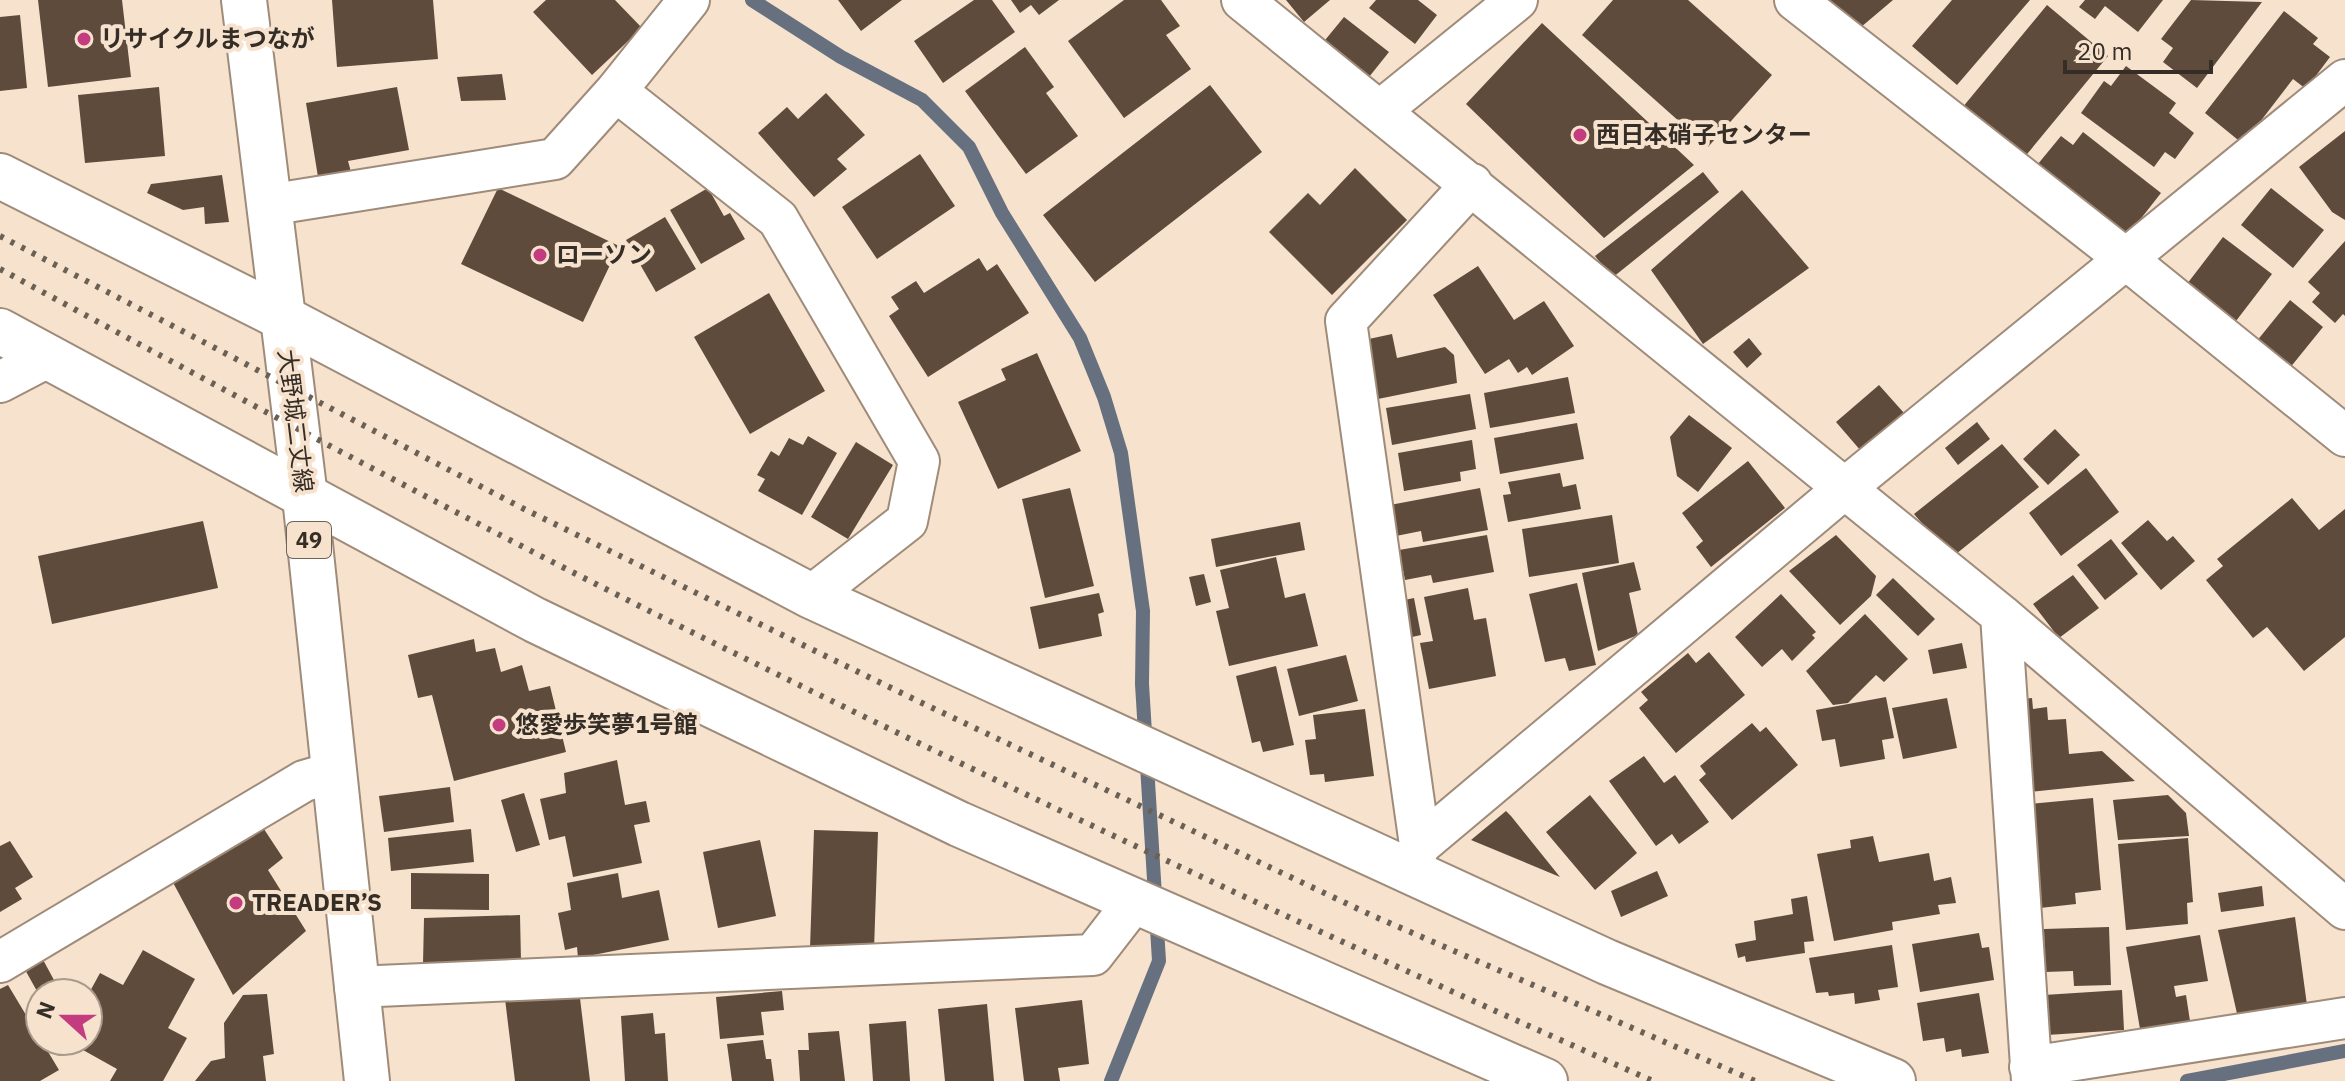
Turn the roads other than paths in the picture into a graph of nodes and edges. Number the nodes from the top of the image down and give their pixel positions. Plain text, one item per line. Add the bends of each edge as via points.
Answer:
1 (244, 0) edge
2 (689, 0) edge
3 (1242, 0) edge
4 (1517, 0) edge
5 (1795, 0) edge
6 (2345, 80) edge
7 (616, 91) junction
8 (1381, 110) junction
9 (0, 176) edge
10 (1472, 184) junction
11 (268, 205) junction
12 (2126, 259) junction
13 (283, 318) junction
14 (0, 331) edge
15 (46, 358) junction
16 (0, 382) edge
17 (2345, 436) edge
18 (1845, 488) junction
19 (305, 497) junction
20 (811, 596) junction
21 (2001, 615) junction
22 (335, 772) junction
23 (1414, 858) junction
24 (1134, 902) junction
25 (2345, 909) edge
26 (0, 962) edge
27 (355, 987) junction
28 (2345, 1018) edge
29 (2031, 1074) edge
30 (367, 1081) edge
31 (1545, 1081) edge
32 (1893, 1081) edge

1 - 11 street, 大野城二丈線 / 49
2 - 7 street
3 - 8 street
4 - 8 street
5 - 12 street
6 - 12 street
7 - 11 street via 555,159
7 - 20 street via 778,219 919,461 907,521
8 - 10 street
9 - 13 street
10 - 18 street
10 - 23 street via 1346,321
11 - 13 street, 大野城二丈線 / 49
12 - 17 street
12 - 18 street
13 - 19 street, 大野城二丈線 / 49
13 - 20 street
14 - 15 street
15 - 16 street
15 - 19 street
18 - 21 street
18 - 23 street
19 - 22 street, 大野城二丈線 / 49
19 - 24 street via 564,634
20 - 23 street via 1244,797
21 - 25 street
21 - 29 street
22 - 26 street via 304,781
22 - 27 street, 大野城二丈線 / 49
23 - 32 street via 1607,962
24 - 27 street via 1093,955
24 - 31 street
27 - 30 street, 大野城二丈線 / 49
28 - 29 street

